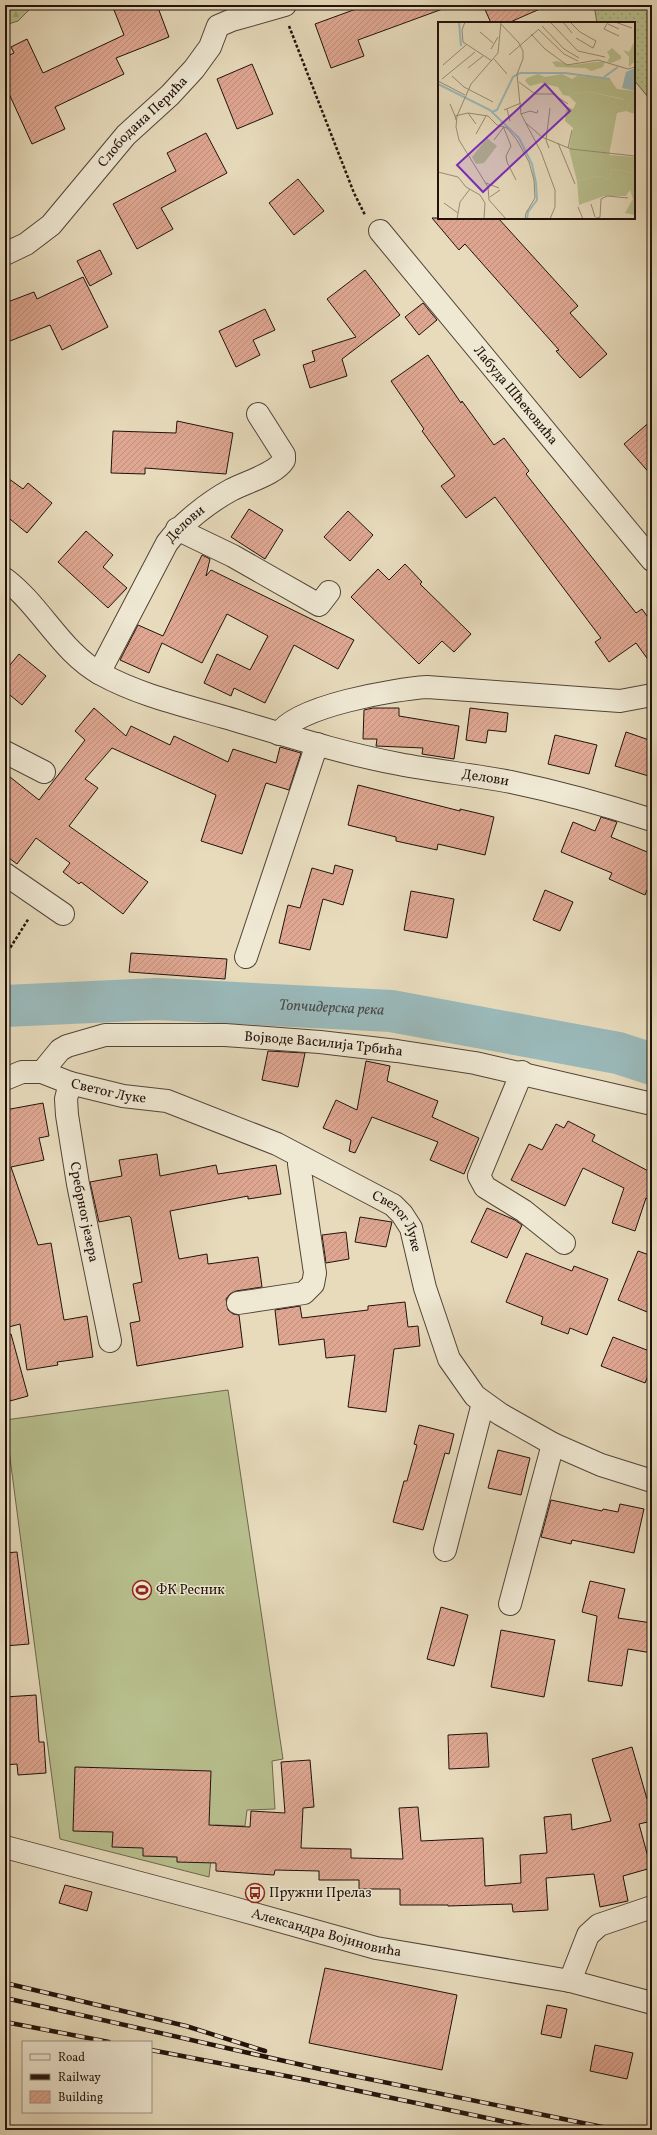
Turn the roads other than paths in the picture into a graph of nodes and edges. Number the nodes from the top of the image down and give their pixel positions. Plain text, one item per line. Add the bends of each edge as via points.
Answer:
1 (283, 6) edge
2 (380, 231) road end
3 (5, 254) edge
4 (258, 414) dead end
5 (177, 529) junction
6 (652, 560) edge
7 (5, 579) edge
8 (329, 592) dead end
9 (99, 673) junction
10 (652, 695) edge
11 (280, 734) junction
12 (318, 744) junction
13 (5, 752) edge
14 (44, 772) dead end
15 (652, 820) edge
16 (5, 874) edge
17 (64, 914) dead end
18 (246, 957) dead end
19 (42, 1072) junction
20 (522, 1072) junction
21 (5, 1079) edge
22 (70, 1083) junction
23 (652, 1104) edge
24 (301, 1157) junction
25 (564, 1243) dead end
26 (238, 1304) dead end
27 (110, 1341) dead end
28 (483, 1403) junction
29 (553, 1444) junction
30 (652, 1481) edge
31 (445, 1550) dead end
32 (510, 1604) dead end
33 (5, 1847) edge
34 (652, 1907) edge
35 (570, 1981) junction
36 (652, 2003) edge

1 - 3 street, Слободана Перића via 218,26 210,47 189,73 170,95 126,135 51,225 26,244
2 - 6 street, Лабуда Шћековића
4 - 5 street, Делови via 284,455 282,464 220,497
5 - 8 street via 233,556 319,605
5 - 9 street, Делови via 167,543
7 - 9 street, Делови via 28,599 81,659
9 - 11 street, Делови via 153,696
10 - 11 street via 620,701 410,688 311,712 289,724
11 - 12 street, Делови
12 - 15 street, Делови via 398,764 512,783 619,809
12 - 18 street
13 - 14 street
16 - 17 street
19 - 20 street, Војводе Василија Трбића via 60,1050 80,1041 105,1035 180,1034 272,1038 389,1050
19 - 21 street via 22,1072
19 - 22 street, Светог Луке
20 - 23 street, Војводе Василија Трбића
20 - 25 street via 479,1176 485,1187 524,1211
22 - 24 street, Светог Луке via 123,1096 167,1101 277,1144
22 - 27 street, Сребрног језера via 66,1099 67,1115 78,1184
24 - 26 street via 299,1164 315,1273 313,1284 304,1293
24 - 28 street, Светог Луке via 393,1205 402,1214 410,1228 425,1288 449,1359 469,1390
28 - 29 street, Светог Луке
28 - 31 street
29 - 30 street, Светог Луке via 601,1465
29 - 32 street
33 - 35 street, Александра Војиновића via 376,1948
34 - 35 street via 599,1925 588,1935
35 - 36 street, Александра Војиновића

